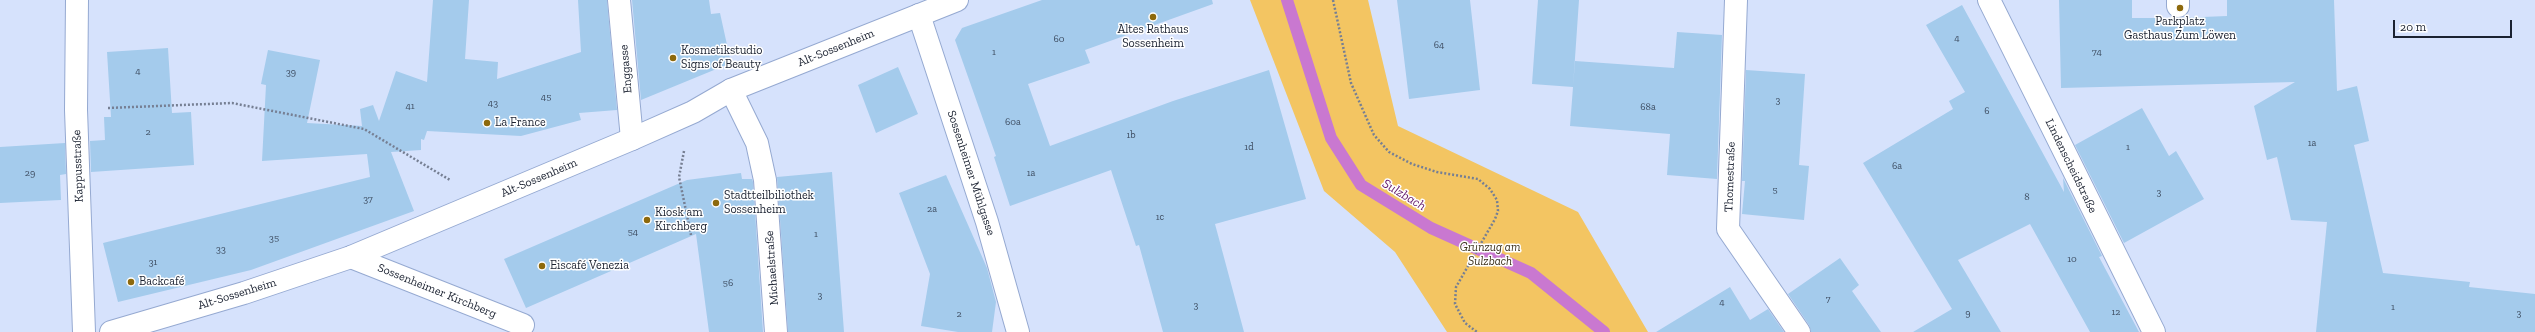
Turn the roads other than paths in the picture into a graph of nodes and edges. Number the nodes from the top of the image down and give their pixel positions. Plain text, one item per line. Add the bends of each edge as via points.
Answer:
1 (77, 0) edge
2 (619, 0) edge
3 (957, 0) edge
4 (1736, 0) edge
5 (1989, 0) edge
6 (919, 15) junction
7 (731, 90) junction
8 (632, 139) junction
9 (351, 257) junction
10 (523, 325) dead end
11 (84, 332) edge
12 (112, 332) edge
13 (776, 332) edge
14 (1018, 332) edge
15 (1799, 332) edge
16 (2154, 332) edge

1 - 11 street, Kappusstraße via 76,110
2 - 8 street, Enggasse
3 - 6 street, Alt-Sossenheim
4 - 15 street, Thomestraße via 1728,229
5 - 16 street, Lindenscheidstraße
6 - 7 street, Alt-Sossenheim
6 - 14 street, Sossenheimer Mühlgasse via 988,222
7 - 8 street, Alt-Sossenheim via 693,112
7 - 13 street, Michaelstraße via 757,143 765,180
8 - 9 street, Alt-Sossenheim
9 - 10 street, Sossenheimer Kirchberg
9 - 12 street, Alt-Sossenheim via 244,293

